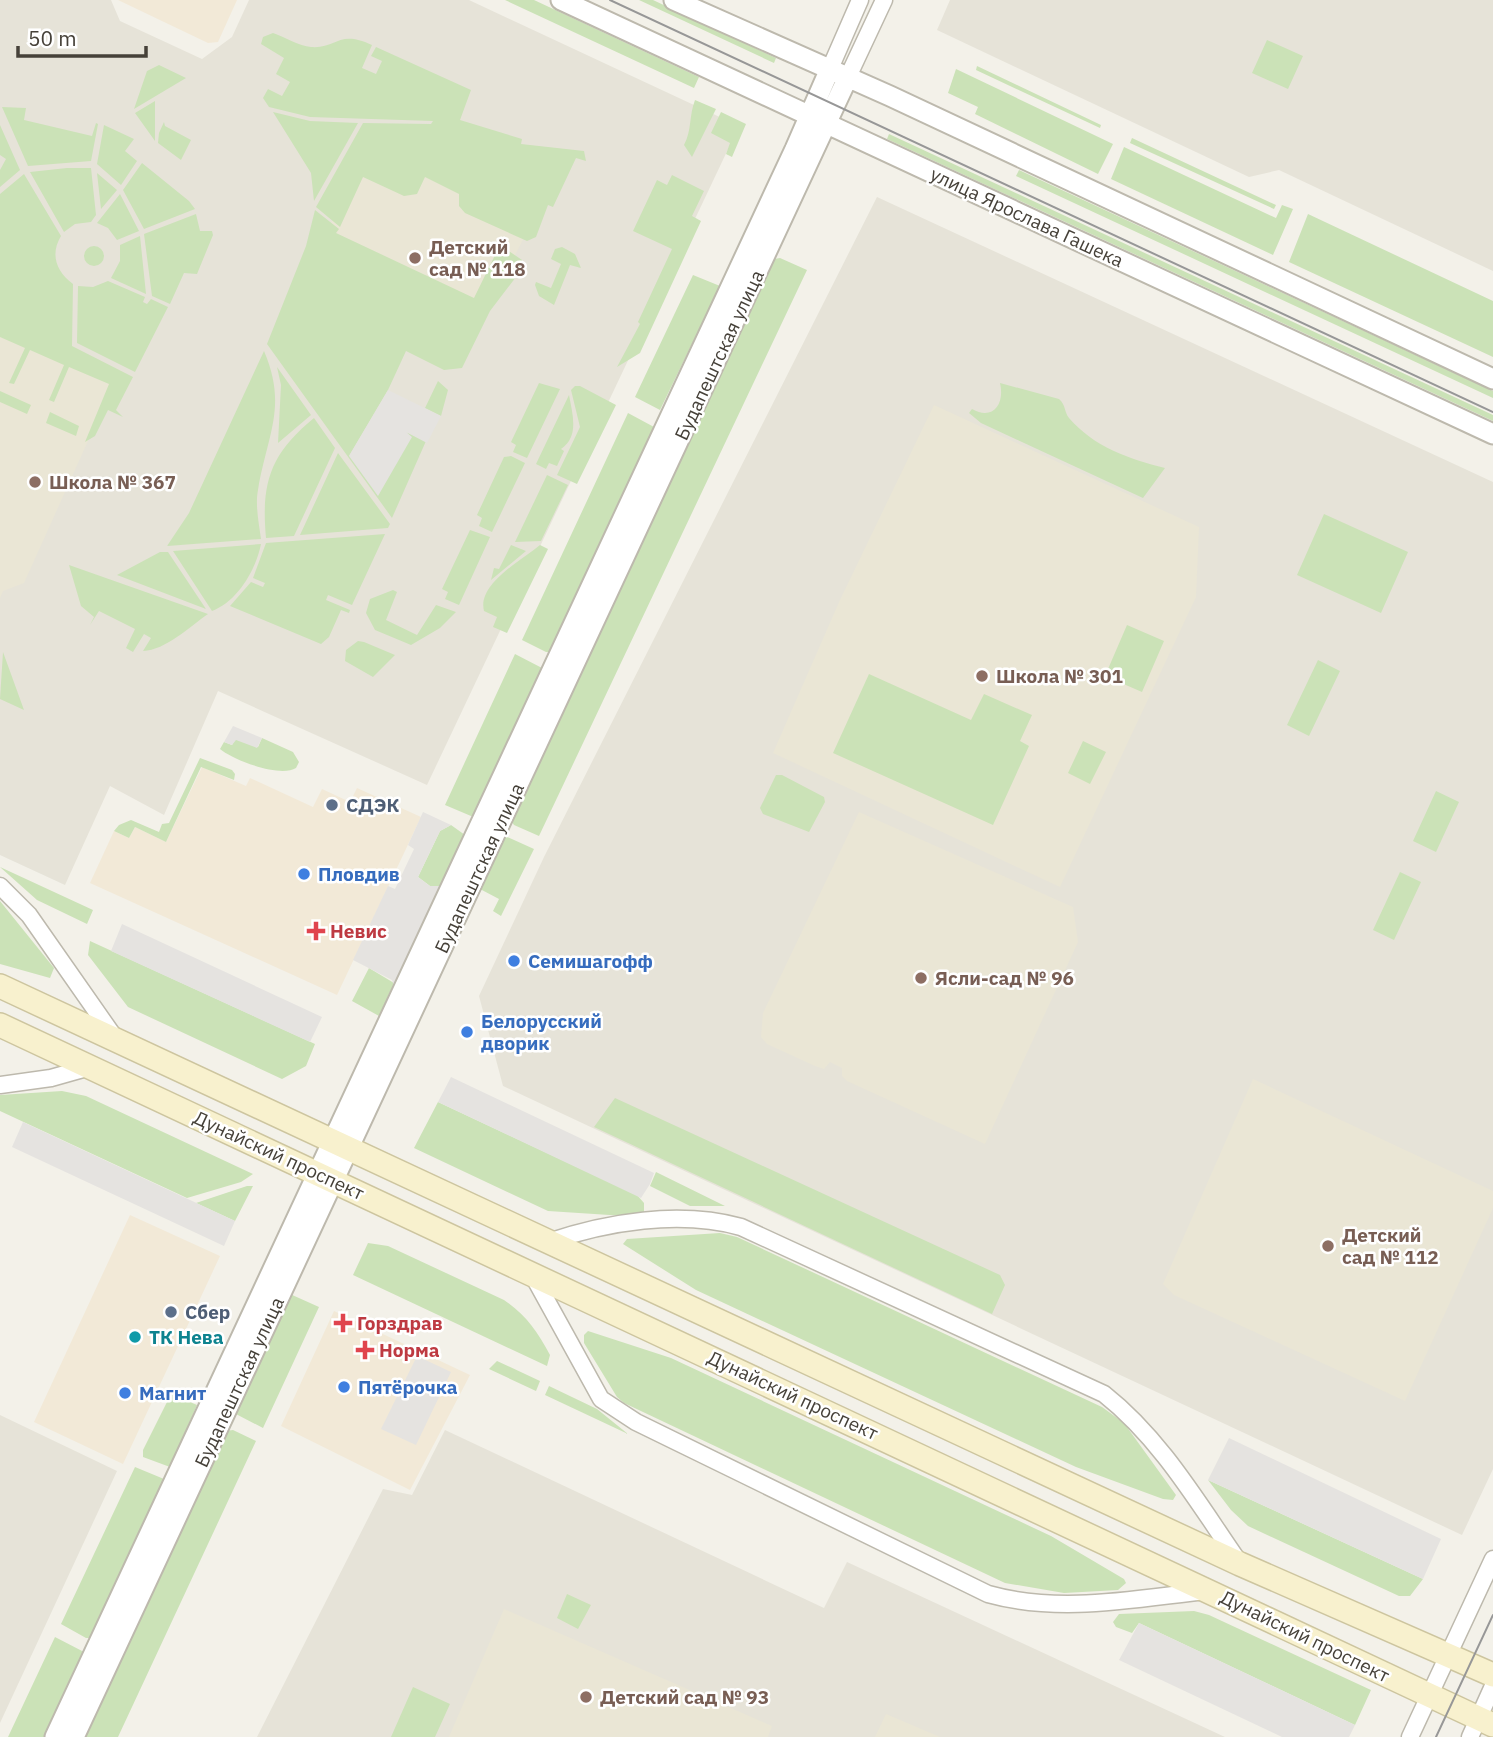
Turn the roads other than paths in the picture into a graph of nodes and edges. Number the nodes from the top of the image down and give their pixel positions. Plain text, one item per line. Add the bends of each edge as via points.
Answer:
1 (561, 0) edge
2 (674, 0) edge
3 (860, 0) edge
4 (884, 0) edge
5 (829, 71) junction
6 (848, 79) junction
7 (818, 120) junction
8 (1493, 379) edge
9 (1493, 434) edge
10 (0, 886) edge
11 (0, 986) edge
12 (0, 1025) edge
13 (117, 1040) junction
14 (90, 1067) junction
15 (0, 1085) edge
16 (340, 1145) junction
17 (325, 1176) junction
18 (548, 1242) junction
19 (531, 1272) junction
20 (1493, 1559) edge
21 (1240, 1564) junction
22 (1211, 1591) junction
23 (1448, 1656) junction
24 (1493, 1675) edge
25 (1493, 1686) edge
26 (1429, 1696) junction
27 (1480, 1727) edge
28 (55, 1737) edge
29 (74, 1737) edge
30 (1410, 1737) edge

1 - 7 street, улица Ярослава Гашека
2 - 5 street
3 - 5 street, Будапештская улица
4 - 6 street, Будапештская улица
5 - 6 street
5 - 7 street, Будапештская улица
6 - 7 street, Будапештская улица
6 - 8 street
7 - 9 street, улица Ярослава Гашека
7 - 16 street, Будапештская улица
10 - 13 street, Дунайский проспект via 29,915
11 - 13 main road, Дунайский проспект
12 - 14 main road, Дунайский проспект
13 - 16 main road, Дунайский проспект
14 - 15 street
14 - 17 main road, Дунайский проспект
16 - 17 street, Будапештская улица
16 - 18 main road, Дунайский проспект
17 - 19 main road, Дунайский проспект
17 - 28 street, Будапештская улица
17 - 29 street, Будапештская улица
18 - 21 main road, Дунайский проспект
18 - 21 street via 597,1229 677,1219 741,1227 1093,1389 1133,1417
19 - 22 main road, Дунайский проспект
19 - 22 street via 601,1399 636,1422 988,1594 1060,1606
20 - 23 street
21 - 23 main road, Дунайский проспект
22 - 26 main road, Дунайский проспект
23 - 24 main road, Дунайский проспект
23 - 26 street
25 - 27 street
26 - 27 main road, Дунайский проспект
26 - 30 street

